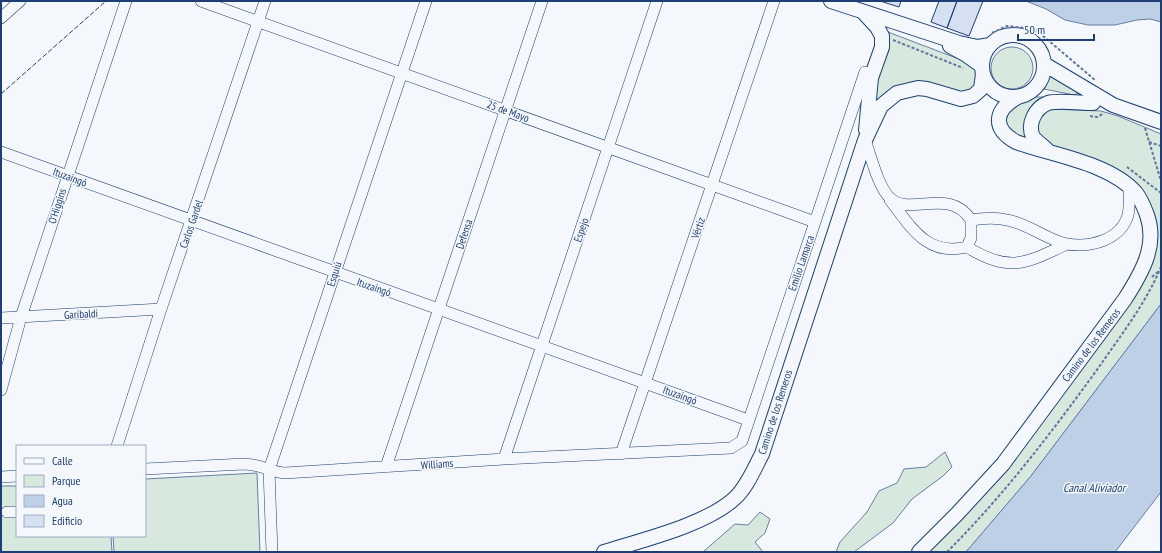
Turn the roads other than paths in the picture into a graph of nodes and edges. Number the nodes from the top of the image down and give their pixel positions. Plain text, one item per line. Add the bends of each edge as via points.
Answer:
1 (20, 1) edge
2 (126, 1) edge
3 (201, 1) edge
4 (265, 1) edge
5 (426, 1) edge
6 (542, 1) edge
7 (657, 1) edge
8 (774, 1) edge
9 (831, 1) edge
10 (864, 13) junction
11 (1, 18) edge
12 (258, 21) junction
13 (921, 32) junction
14 (989, 40) junction
15 (1044, 64) junction
16 (982, 70) junction
17 (865, 72) dead end
18 (402, 73) junction
19 (1024, 94) junction
20 (1092, 103) junction
21 (1113, 105) junction
22 (505, 110) junction
23 (1161, 122) edge
24 (865, 140) junction
25 (608, 147) junction
26 (1, 152) edge
27 (1049, 152) junction
28 (67, 176) junction
29 (713, 185) junction
30 (1129, 187) junction
31 (889, 197) junction
32 (192, 220) junction
33 (971, 220) junction
34 (815, 222) junction
35 (1067, 244) junction
36 (967, 247) junction
37 (335, 273) junction
38 (161, 309) junction
39 (439, 309) junction
40 (21, 317) junction
41 (1, 318) edge
42 (542, 345) junction
43 (646, 383) junction
44 (1, 390) edge
45 (748, 420) junction
46 (117, 445) edge
47 (731, 448) joint
48 (621, 454) junction
49 (504, 459) junction
50 (386, 467) junction
51 (146, 469) edge
52 (269, 470) junction
53 (16, 476) edge
54 (1, 477) edge
55 (272, 552) edge
56 (604, 552) edge
57 (919, 552) edge

1 - 11 street
2 - 28 street, O'Higgins
3 - 12 street, 25 de Mayo
4 - 12 street, Carlos Gardel
5 - 18 street, Esquiú
6 - 22 street, Defensa
7 - 25 street, Espejo
8 - 29 street, Vértiz
9 - 10 main road
10 - 13 main road
10 - 24 main road, Camino de los Remeros via 882,36 882,47 868,92
12 - 18 street, 25 de Mayo
12 - 32 street, Carlos Gardel
13 - 14 main road via 978,47
13 - 16 main road via 965,54
14 - 15 main road via 1008,35 1023,37 1036,45 1042,54
14 - 16 main road
15 - 19 main road via 1041,80
15 - 21 main road
16 - 19 main road via 992,90 1005,96
16 - 24 main road, Camino de los Remeros via 981,89 973,96 961,99 918,88 897,93 880,106
17 - 34 street, Emilio Lamarca
18 - 22 street, 25 de Mayo
18 - 37 street, Esquiú
19 - 20 main road
19 - 27 main road, Camino de los Remeros via 1003,107 999,121 1001,127 1008,138
20 - 21 main road
20 - 27 main road, Camino de los Remeros via 1049,103 1039,109 1032,117 1031,127 1034,137
21 - 23 main road
22 - 25 street, 25 de Mayo
22 - 39 street, Defensa
24 - 31 street via 882,186
24 - 56 main road, Camino de los Remeros via 762,454 750,479 735,498 712,514
25 - 29 street, 25 de Mayo
25 - 42 street, Espejo
26 - 28 street, Ituzaingó
27 - 30 main road, Camino de los Remeros via 1103,170
28 - 32 street, Ituzaingó
28 - 40 street, O'Higgins
29 - 34 street, 25 de Mayo
29 - 43 street, Vértiz
30 - 35 street via 1128,216 1122,228 1110,238 1096,244
30 - 57 main road, Camino de los Remeros via 1140,199 1149,220 1151,237 1142,272 1125,299 1002,464
31 - 33 street via 894,202 944,203 956,206
31 - 36 street via 908,223 931,244 942,249
32 - 37 street, Ituzaingó
32 - 38 street, Carlos Gardel
33 - 35 street via 990,217 1009,220
33 - 36 street via 971,238
34 - 45 street, Emilio Lamarca
35 - 36 street via 1024,262 1009,264 982,256
37 - 39 street, Ituzaingó
37 - 52 street, Esquiú
38 - 40 street, Garibaldi
38 - 46 street, Carlos Gardel
39 - 42 street, Ituzaingó
39 - 50 street, Defensa
40 - 41 street, Garibaldi
40 - 44 street, O'Higgins
42 - 43 street, Ituzaingó
42 - 49 street, Espejo
43 - 45 street, Ituzaingó
43 - 48 street, Vértiz
45 - 47 street, Emilio Lamarca via 742,441
47 - 48 street, Williams
48 - 49 street, Williams
49 - 50 street, Williams
50 - 52 street, Williams via 285,473
51 - 52 street, Williams via 254,464
52 - 55 street, Esquiú
53 - 54 street

